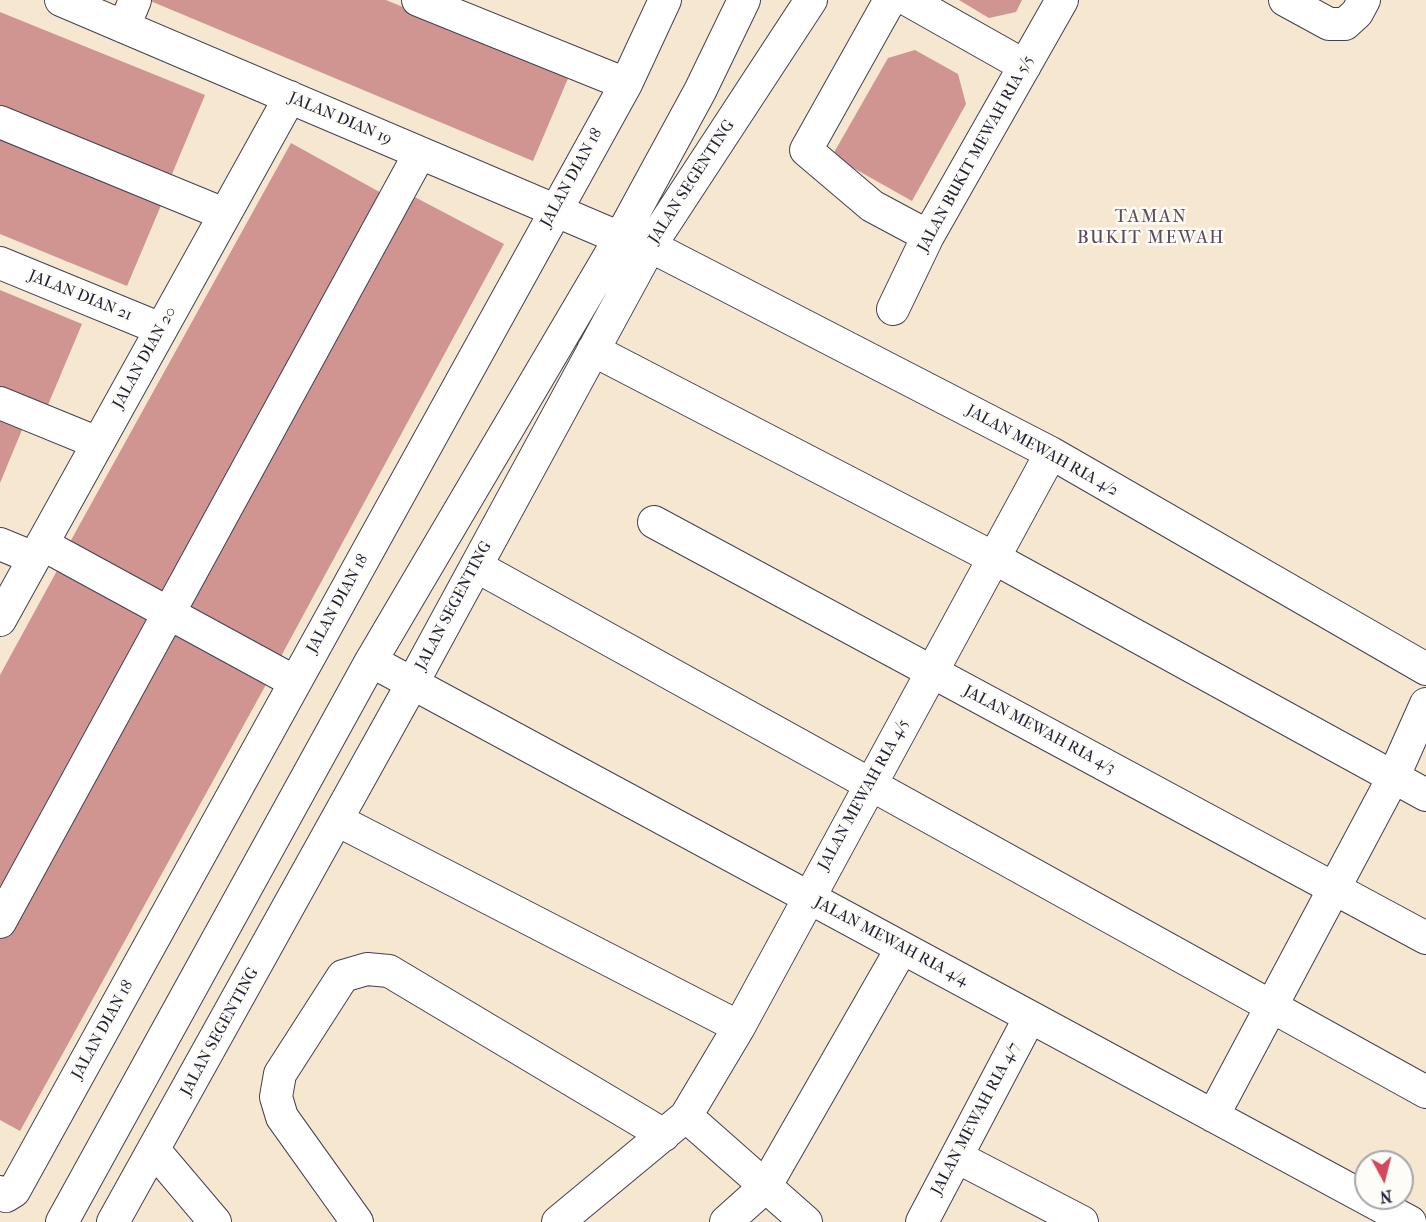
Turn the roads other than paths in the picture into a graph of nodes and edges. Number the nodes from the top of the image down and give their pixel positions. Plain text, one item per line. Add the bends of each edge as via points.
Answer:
1 (61, 0) edge
2 (418, 0) edge
3 (665, 0) edge
4 (744, 0) edge
5 (811, 0) edge
6 (890, 0) edge
7 (908, 0) edge
8 (1062, 0) edge
9 (1285, 0) edge
10 (1364, 0) edge
11 (130, 13) edge
12 (1025, 66) junction
13 (626, 84) junction
14 (290, 97) junction
15 (0, 122) edge
16 (420, 153) junction
17 (554, 210) junction
18 (224, 214) junction
19 (928, 236) junction
20 (620, 238) junction
21 (650, 246) junction
22 (0, 262) edge
23 (893, 309) dead end
24 (161, 329) junction
25 (593, 350) junction
26 (0, 403) edge
27 (98, 444) junction
28 (1051, 453) junction
29 (654, 522) dead end
30 (0, 544) edge
31 (38, 551) junction
32 (994, 558) junction
33 (476, 566) junction
34 (168, 613) junction
35 (0, 620) edge
36 (371, 662) junction
37 (1426, 669) edge
38 (931, 672) junction
39 (295, 682) junction
40 (412, 684) junction
41 (1426, 704) edge
42 (1393, 778) junction
43 (869, 784) junction
44 (1426, 795) edge
45 (337, 820) junction
46 (1334, 890) junction
47 (808, 897) junction
48 (0, 921) edge
49 (1426, 938) edge
50 (902, 948) junction
51 (1272, 1006) junction
52 (1030, 1017) junction
53 (739, 1027) junction
54 (1426, 1092) edge
55 (1213, 1116) junction
56 (676, 1126) junction
57 (154, 1150) junction
58 (957, 1157) junction
59 (765, 1187) junction
60 (0, 1192) edge
61 (62, 1222) edge
62 (113, 1222) edge
63 (215, 1222) edge
64 (357, 1222) edge
65 (558, 1222) edge
66 (726, 1222) edge
67 (807, 1222) edge
68 (922, 1222) edge
69 (1082, 1222) edge
70 (1410, 1222) edge

1 - 11 street, JALAN DIAN 19
2 - 13 street
3 - 13 street, JALAN DIAN 18
4 - 20 street, JALAN SEGENTING via 700,91
5 - 21 street, JALAN SEGENTING
6 - 19 street via 806,150 872,206
7 - 12 street
8 - 12 street, JALAN BUKIT MEWAH RIA 5/5
9 - 10 street via 1329,24 1345,24
11 - 14 street, JALAN DIAN 19
12 - 19 street, JALAN BUKIT MEWAH RIA 5/5
13 - 17 street, JALAN DIAN 18
14 - 16 street, JALAN DIAN 19
14 - 18 street, JALAN DIAN 20
15 - 18 street
16 - 17 street, JALAN DIAN 19
16 - 34 street
17 - 20 street, JALAN DIAN 19
17 - 39 street, JALAN DIAN 18
18 - 24 street, JALAN DIAN 20
19 - 23 street, JALAN BUKIT MEWAH RIA 5/5
20 - 36 street, JALAN SEGENTING
21 - 25 street, JALAN SEGENTING
21 - 28 street, JALAN MEWAH RIA 4/2
22 - 24 street, JALAN DIAN 21
24 - 27 street, JALAN DIAN 20
25 - 32 street
25 - 33 street, JALAN SEGENTING
26 - 27 street
27 - 31 street, JALAN DIAN 20
28 - 32 street, JALAN MEWAH RIA 4/5
28 - 37 street, JALAN MEWAH RIA 4/2
29 - 38 street, JALAN MEWAH RIA 4/3
30 - 31 street
31 - 34 street
31 - 35 street, JALAN DIAN 20
32 - 38 street, JALAN MEWAH RIA 4/5
32 - 42 street
33 - 40 street, JALAN SEGENTING
33 - 43 street
34 - 39 street
34 - 48 street
36 - 40 street, JALAN MEWAH RIA 4/4
36 - 61 street, JALAN SEGENTING
38 - 43 street, JALAN MEWAH RIA 4/5
38 - 46 street, JALAN MEWAH RIA 4/3
39 - 60 street, JALAN DIAN 18 via 15,1191 6,1196
40 - 45 street, JALAN SEGENTING
40 - 47 street, JALAN MEWAH RIA 4/4
41 - 42 street
42 - 44 street
42 - 46 street
43 - 47 street, JALAN MEWAH RIA 4/5
43 - 51 street
45 - 53 street
45 - 57 street, JALAN SEGENTING
46 - 49 street, JALAN MEWAH RIA 4/3
46 - 51 street
47 - 50 street, JALAN MEWAH RIA 4/4
47 - 53 street, JALAN MEWAH RIA 4/5
50 - 52 street, JALAN MEWAH RIA 4/4
50 - 59 street
51 - 54 street
51 - 55 street
52 - 55 street, JALAN MEWAH RIA 4/4
52 - 58 street, JALAN MEWAH RIA 4/7
53 - 56 street, JALAN MEWAH RIA 4/5
55 - 70 street, JALAN MEWAH RIA 4/4
56 - 59 street
56 - 64 street via 389,971 367,969 343,976 279,1074 276,1097 282,1117
56 - 65 street, JALAN MEWAH RIA 4/5
57 - 62 street, JALAN SEGENTING
57 - 63 street
58 - 68 street, JALAN MEWAH RIA 4/7
58 - 69 street
59 - 66 street
59 - 67 street

